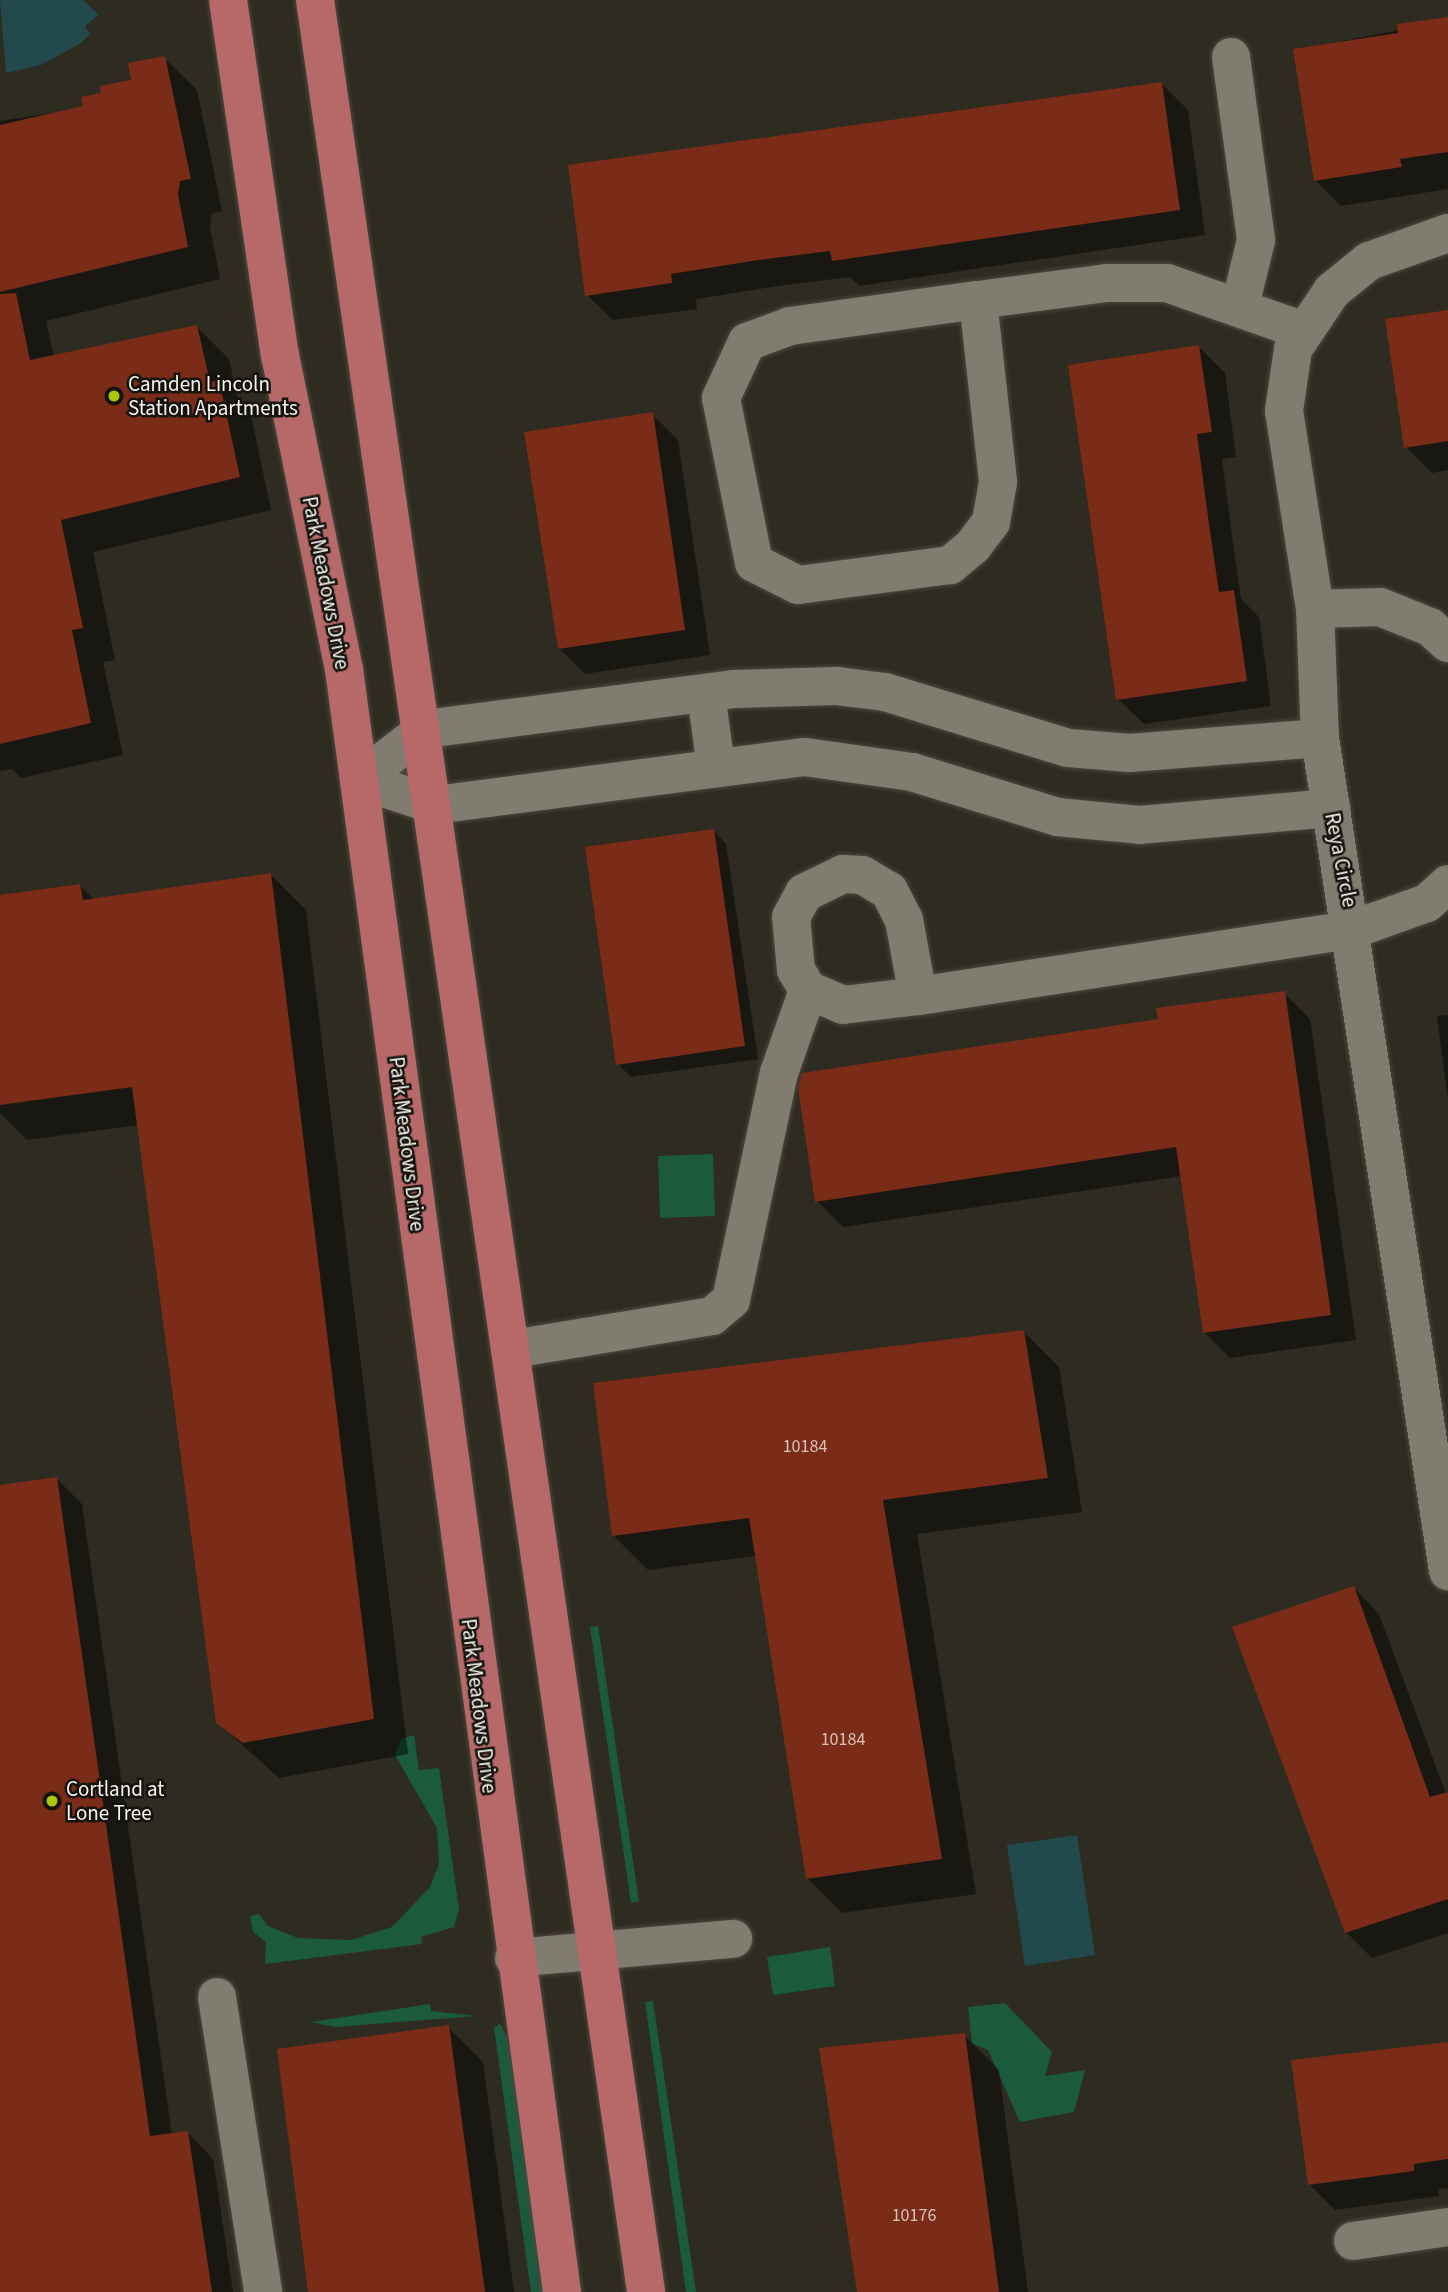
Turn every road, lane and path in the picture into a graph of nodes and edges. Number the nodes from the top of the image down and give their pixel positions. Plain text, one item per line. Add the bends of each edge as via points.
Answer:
1 (228, 0) edge
2 (315, 0) edge
3 (1231, 57) dead end
4 (1448, 233) edge
5 (978, 300) junction
6 (1240, 306) junction
7 (1301, 331) junction
8 (1315, 609) junction
9 (1448, 643) edge
10 (706, 694) junction
11 (425, 729) junction
12 (1320, 738) junction
13 (716, 767) junction
14 (359, 780) junction
15 (435, 805) junction
16 (1331, 808) junction
17 (1448, 884) edge
18 (1354, 929) junction
19 (808, 990) junction
20 (918, 996) junction
21 (513, 1349) junction
22 (1438, 1430) edge
23 (1448, 1571) edge
24 (733, 1939) dead end
25 (598, 1952) junction
26 (514, 1958) junction
27 (217, 1997) dead end
28 (1448, 2227) edge
29 (1353, 2241) dead end
30 (263, 2292) edge
31 (562, 2292) edge
32 (646, 2292) edge

1 - 14 main road, Park Meadows Drive via 280,355
2 - 11 main road
3 - 6 lane via 1256,240
4 - 7 lane, Reya Circle via 1369,261 1332,291
5 - 5 lane via 790,326 747,342 721,398 754,563 798,585 950,565 973,546 991,522 998,482
5 - 6 lane via 1107,283 1167,283
6 - 7 lane
7 - 8 lane, Reya Circle via 1284,411
8 - 9 lane via 1380,607 1430,626
8 - 12 lane, Reya Circle
10 - 11 lane
10 - 12 lane via 837,686 885,692 1068,748 1130,753
10 - 13 lane
11 - 14 lane
11 - 15 main road
12 - 16 lane, Reya Circle
13 - 15 lane
13 - 16 lane via 806,757 856,760 1057,817 1140,825
14 - 15 lane
14 - 26 main road, Park Meadows Drive
15 - 21 main road
16 - 18 lane, Reya Circle
17 - 18 lane via 1427,903
18 - 20 lane
18 - 22 lane, Reya Circle
19 - 20 lane via 843,1005
19 - 20 lane via 796,970 791,917 804,893 843,873 878,882 898,902
19 - 21 lane via 779,1073 732,1300 712,1316
21 - 25 main road
22 - 23 lane, Reya Circle
24 - 25 lane
25 - 26 lane
25 - 32 main road
26 - 31 main road, Park Meadows Drive
27 - 30 lane
28 - 29 lane

